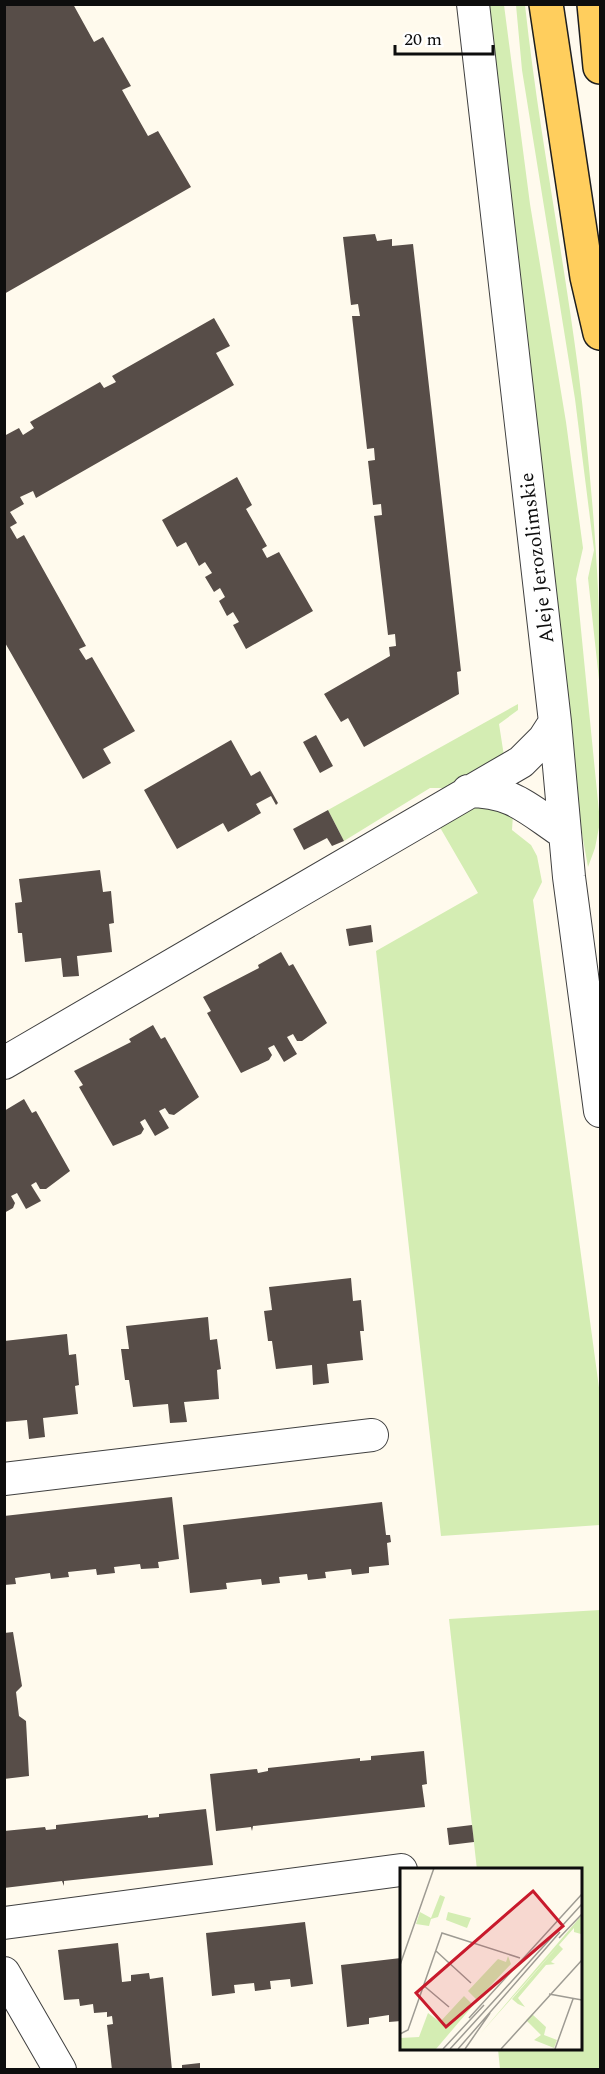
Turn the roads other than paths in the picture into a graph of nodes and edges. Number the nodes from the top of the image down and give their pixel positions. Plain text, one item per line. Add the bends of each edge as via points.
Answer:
1 (473, 4) edge
2 (546, 4) edge
3 (594, 4) edge
4 (600, 67) edge
5 (600, 333) edge
6 (555, 722) junction
7 (468, 791) junction
8 (564, 833) junction
9 (4, 1063) edge
10 (600, 1111) edge
11 (372, 1435) dead end
12 (4, 1479) edge
13 (400, 1870) edge
14 (4, 1923) edge
15 (4, 1973) edge
16 (60, 2070) edge

1 - 6 street, Aleje Jerozolimskie
2 - 5 main road via 587,277
3 - 4 main road
6 - 7 street via 521,762
6 - 8 street, Aleje Jerozolimskie
7 - 8 street via 506,795
7 - 9 street
8 - 10 street, Aleje Jerozolimskie
11 - 12 street
13 - 14 street
15 - 16 street

